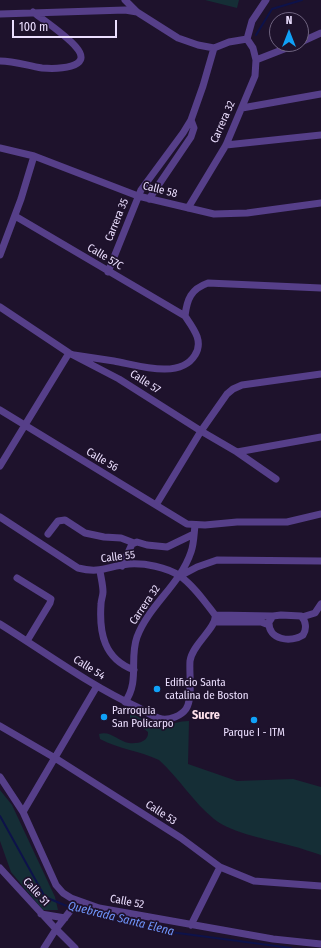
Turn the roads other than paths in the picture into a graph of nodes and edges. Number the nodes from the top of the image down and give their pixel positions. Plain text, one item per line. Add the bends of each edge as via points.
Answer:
1 (125, 0) edge
2 (266, 0) edge
3 (33, 12) junction
4 (137, 12) junction
5 (0, 14) edge
6 (321, 33) edge
7 (309, 38) edge
8 (247, 39) junction
9 (214, 48) junction
10 (276, 52) edge
11 (256, 60) junction
12 (0, 61) edge
13 (321, 94) edge
14 (242, 108) junction
15 (191, 120) junction
16 (321, 135) edge
17 (226, 145) junction
18 (0, 148) edge
19 (34, 156) junction
20 (138, 196) junction
21 (149, 199) junction
22 (321, 203) edge
23 (188, 208) junction
24 (15, 216) junction
25 (0, 255) edge
26 (108, 272) junction
27 (321, 288) edge
28 (0, 307) edge
29 (185, 316) junction
30 (72, 354) junction
31 (321, 374) edge
32 (0, 410) edge
33 (25, 426) junction
34 (201, 431) junction
35 (321, 437) edge
36 (237, 452) junction
37 (0, 466) edge
38 (276, 479) dead end
39 (156, 504) junction
40 (321, 514) edge
41 (0, 517) edge
42 (195, 525) junction
43 (48, 534) dead end
44 (194, 534) junction
45 (134, 543) junction
46 (321, 561) edge
47 (122, 566) junction
48 (100, 571) junction
49 (180, 576) junction
50 (17, 578) dead end
51 (321, 604) edge
52 (273, 616) junction
53 (302, 617) junction
54 (215, 618) junction
55 (0, 624) edge
56 (269, 625) junction
57 (27, 641) junction
58 (134, 670) junction
59 (96, 686) junction
60 (125, 702) junction
61 (0, 726) edge
62 (55, 758) junction
63 (0, 777) edge
64 (24, 812) junction
65 (220, 867) junction
66 (0, 868) edge
67 (321, 886) edge
68 (76, 904) junction
69 (41, 914) junction
70 (65, 918) junction
71 (191, 925) junction
72 (56, 930) junction
73 (321, 944) edge
74 (44, 948) edge
75 (75, 948) edge

1 - 4 street
2 - 8 street via 252,21
3 - 4 street
3 - 5 street
3 - 12 street via 75,45 80,54 77,65 42,68 21,62
4 - 9 street via 178,38
6 - 7 street
8 - 9 street
8 - 11 street, Carrera 32 via 254,48
9 - 15 street, Carrera 35
10 - 11 street
11 - 14 street, Carrera 32 via 255,76
13 - 14 street
14 - 17 street, Carrera 32
15 - 20 street, Carrera 35
15 - 21 street, Carrera 35 via 194,128 191,137
16 - 17 street
17 - 23 street, Carrera 32
18 - 19 street, Calle 58
19 - 20 street, Calle 58
19 - 24 street
20 - 21 street, Calle 58
20 - 26 street, Carrera 35
21 - 23 street, Calle 58
22 - 23 street, Calle 58 via 247,214 214,214
24 - 25 street
24 - 26 street, Calle 57C
26 - 29 street, Calle 57C
27 - 29 street via 208,284 199,287 193,293 188,300
28 - 30 street, Calle 57
29 - 30 street via 198,340 198,351 192,360 180,368 158,369
30 - 33 street
30 - 34 street, Calle 57 via 120,379
31 - 34 street via 242,385 233,389
32 - 33 street, Calle 56
33 - 37 street
33 - 39 street, Calle 56
34 - 36 street, Calle 57
34 - 39 street
35 - 36 street
36 - 38 street, Calle 57
39 - 42 street, Calle 56 via 187,524
40 - 42 street via 287,522
41 - 48 street, Calle 55 via 78,568
42 - 44 street, Carrera 32
43 - 45 street via 58,521 65,520 89,534 121,538
44 - 45 street via 167,547
44 - 49 street, Carrera 32 via 191,552
45 - 47 street
46 - 49 street via 217,560
47 - 48 street, Calle 55
47 - 49 street, Calle 55 via 147,565
48 - 58 street via 103,593 103,638 114,658 123,666
49 - 54 street via 192,587
49 - 58 street, Carrera 32 via 141,627 135,642
50 - 57 street via 51,599
51 - 53 street via 315,612
52 - 53 street via 290,614
52 - 54 street
52 - 56 street
53 - 56 street via 306,625 305,633 295,639 280,638 271,631
54 - 56 street
54 - 60 street, Calle 54 via 192,654 189,703 186,710 172,718 161,719
55 - 57 street, Calle 54
57 - 59 street, Calle 54
58 - 60 street, Carrera 32 via 131,694
59 - 60 street, Calle 54
59 - 62 street
61 - 62 street, Calle 53
62 - 64 street
62 - 65 street, Calle 53 via 181,838
63 - 64 street, Calle 52
64 - 68 street, Calle 52 via 56,885
65 - 67 street, Calle 53 via 254,881
65 - 71 street
66 - 69 street, Calle 51
68 - 70 street
68 - 71 street, Calle 52
69 - 70 street
69 - 72 street, Calle 51
70 - 72 street
71 - 73 street, Calle 52
72 - 74 street
72 - 75 street, Calle 51

